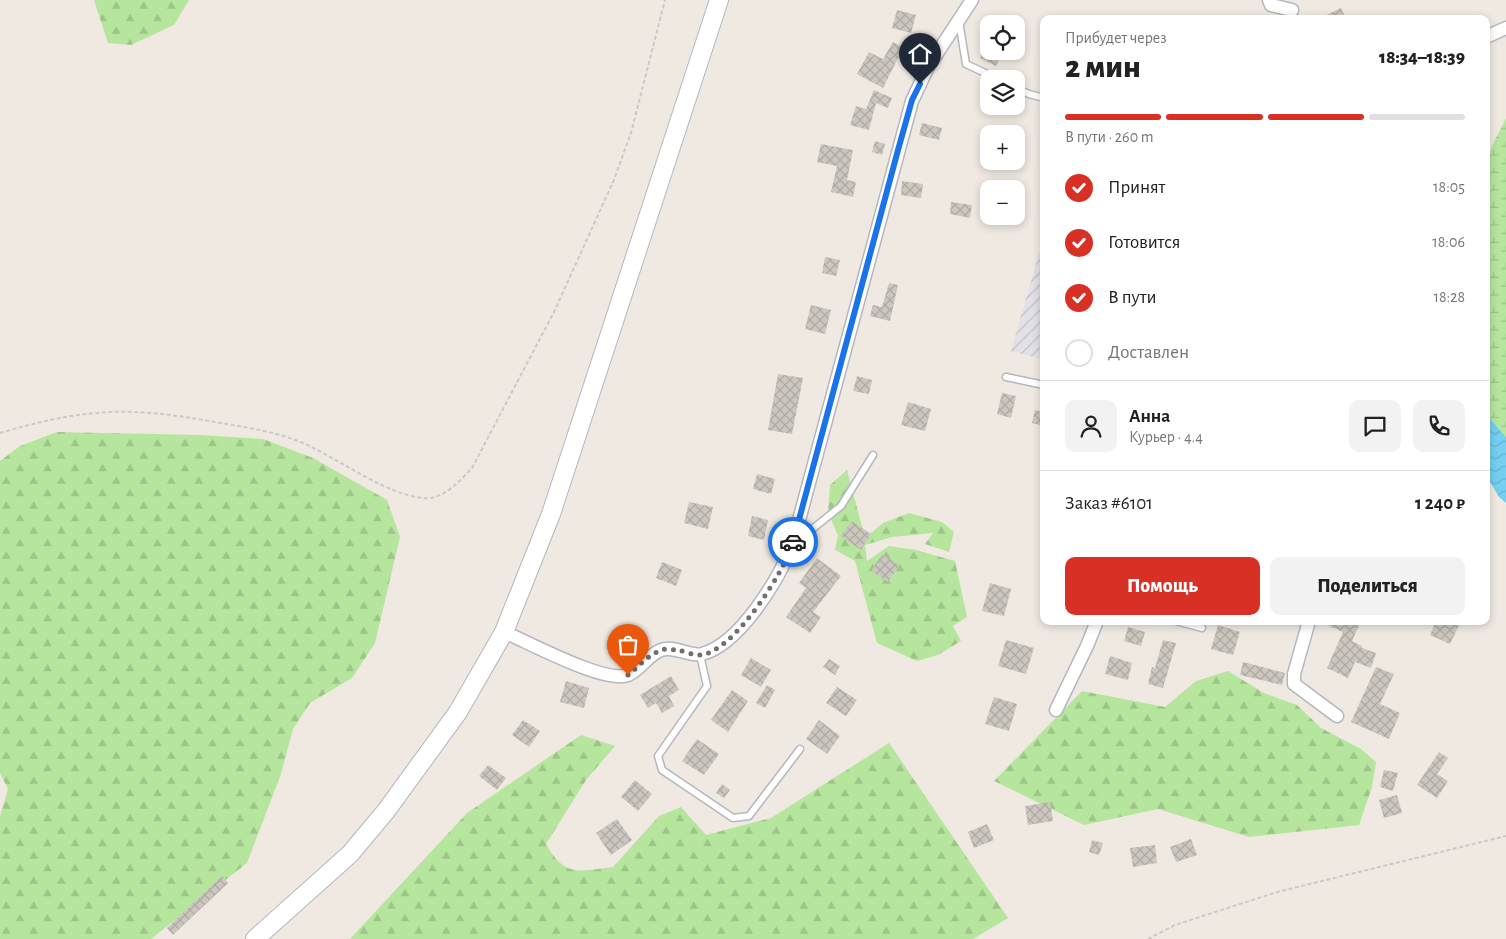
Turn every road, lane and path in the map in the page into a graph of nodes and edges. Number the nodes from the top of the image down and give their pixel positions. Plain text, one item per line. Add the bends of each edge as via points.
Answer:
1 (665, 0) edge
2 (719, 0) edge
3 (972, 0) edge
4 (1269, 0) edge
5 (1295, 10) edge
6 (959, 19) junction
7 (1506, 28) edge
8 (1490, 35) edge
9 (980, 71) edge
10 (1025, 92) edge
11 (1040, 97) edge
12 (1006, 377) dead end
13 (1040, 384) edge
14 (0, 432) edge
15 (873, 455) dead end
16 (792, 546) junction
17 (1095, 625) edge
18 (1191, 625) edge
19 (1308, 625) edge
20 (1202, 628) dead end
21 (504, 632) junction
22 (700, 655) junction
23 (1056, 710) dead end
24 (1338, 716) dead end
25 (800, 749) dead end
26 (1506, 836) edge
27 (255, 939) edge
28 (1148, 939) edge

1 - 14 path via 631,133 601,212 554,312 472,468 454,486 438,495 423,498 392,490 304,443 260,430 144,413 89,413 39,421
2 - 21 main road via 551,514
3 - 6 street
4 - 5 street via 1271,5
6 - 9 lane via 966,64
6 - 16 street via 928,66 912,100
7 - 8 street
10 - 11 lane
12 - 13 lane
15 - 16 lane via 841,506
16 - 22 street via 764,598 745,623 726,641
17 - 23 street
18 - 20 lane
19 - 24 street via 1294,684
21 - 22 street via 584,668 616,676 628,675 662,649
21 - 27 main road via 458,712 386,811 350,854
22 - 25 lane via 707,686 658,756 662,770 733,818 749,816
26 - 28 path via 1277,892 1175,926

